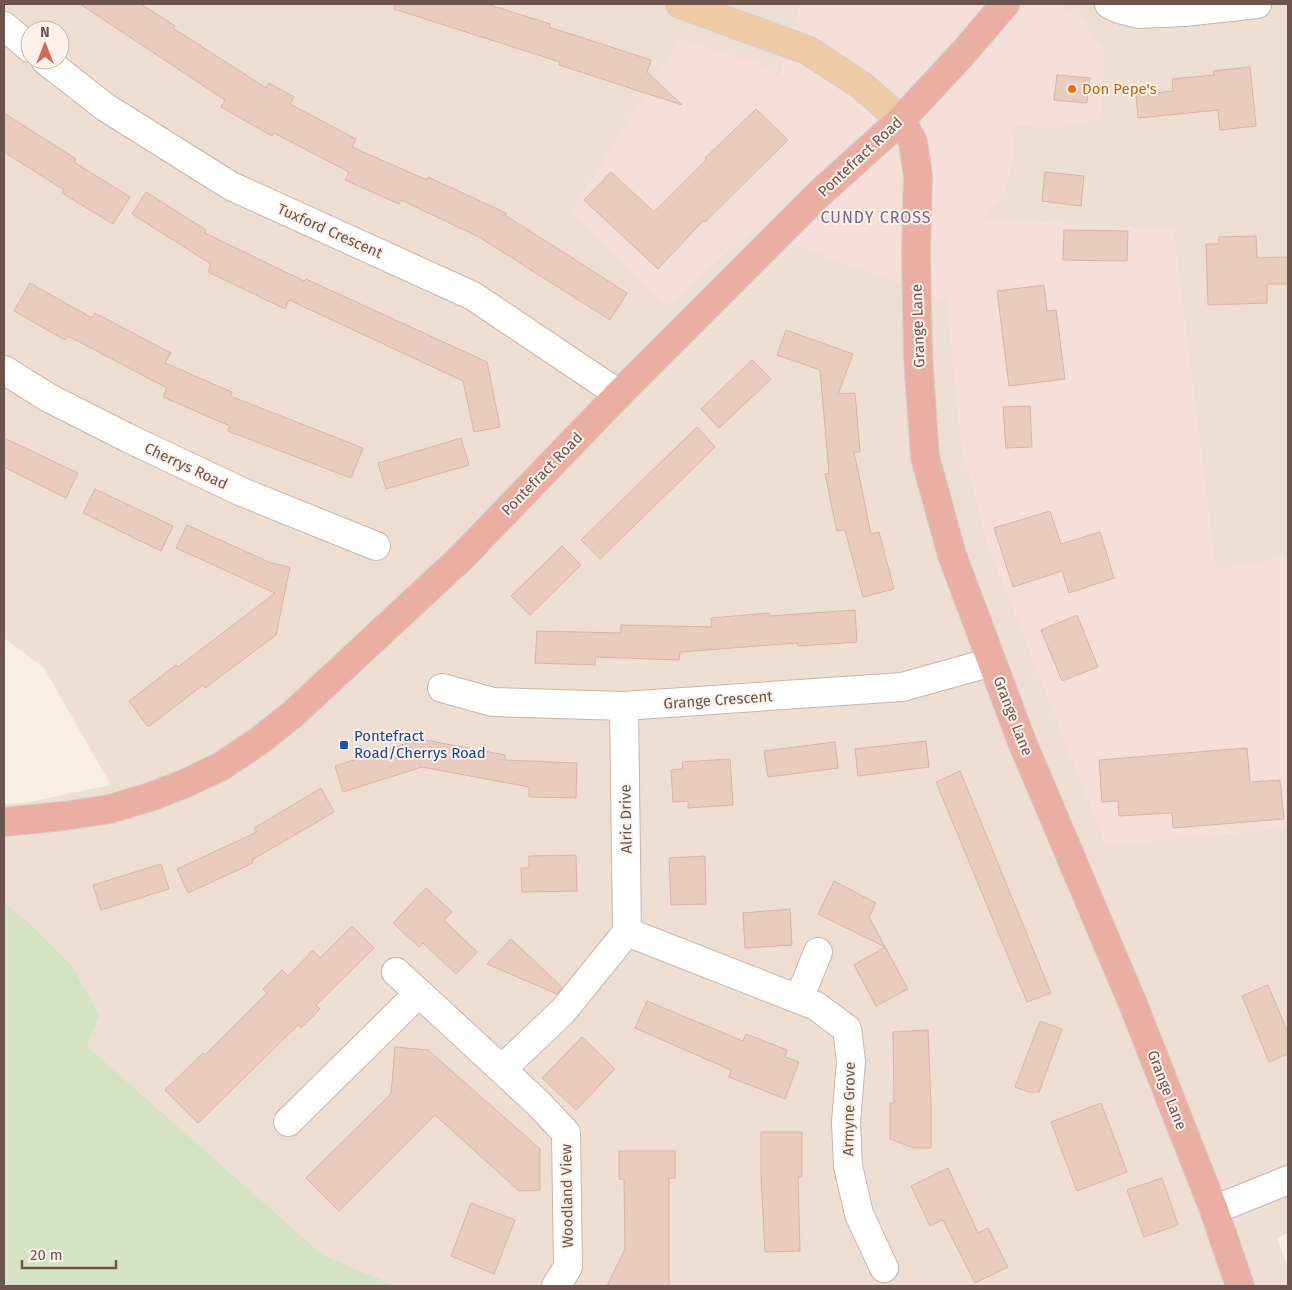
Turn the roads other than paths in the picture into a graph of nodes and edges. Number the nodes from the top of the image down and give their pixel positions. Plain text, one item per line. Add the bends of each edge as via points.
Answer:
1 (680, 4) edge
2 (1005, 4) edge
3 (1109, 4) edge
4 (1257, 4) edge
5 (4, 26) edge
6 (20, 40) edge
7 (59, 70) edge
8 (901, 120) junction
9 (4, 370) edge
10 (619, 394) junction
11 (376, 546) dead end
12 (992, 662) junction
13 (442, 688) dead end
14 (624, 706) junction
15 (4, 822) edge
16 (627, 932) junction
17 (818, 952) dead end
18 (396, 972) dead end
19 (419, 993) junction
20 (799, 999) junction
21 (502, 1069) junction
22 (288, 1122) dead end
23 (1288, 1180) edge
24 (1214, 1210) junction
25 (884, 1268) dead end
26 (556, 1286) edge
27 (1240, 1286) edge

1 - 8 main road via 807,50 861,85
2 - 8 highway, Pontefract Road
3 - 4 street via 1139,14
5 - 6 street
7 - 10 street, Tuxford Crescent via 105,107 231,186 473,296
8 - 10 highway, Pontefract Road via 820,193
8 - 12 highway, Grange Lane via 913,142 918,176 918,356 925,456 952,555
9 - 11 street, Cherrys Road via 48,398 138,443 242,492
10 - 15 highway, Pontefract Road via 462,557 293,714 258,741 220,767 153,796 110,809
12 - 14 street, Grange Crescent via 902,687
12 - 24 highway, Grange Lane via 1022,742 1111,949
13 - 14 street, Grange Crescent via 493,702
14 - 16 street, Alric Drive
16 - 20 street, Armyne Grove
16 - 21 street via 563,1011
17 - 20 street
18 - 19 street, Woodland View
19 - 21 street, Woodland View
19 - 22 street
20 - 25 street, Armyne Grove via 816,1006 847,1029 851,1061 846,1122 848,1166 860,1214
21 - 26 street, Woodland View via 566,1133 568,1267
23 - 24 street
24 - 27 highway, Grange Lane

